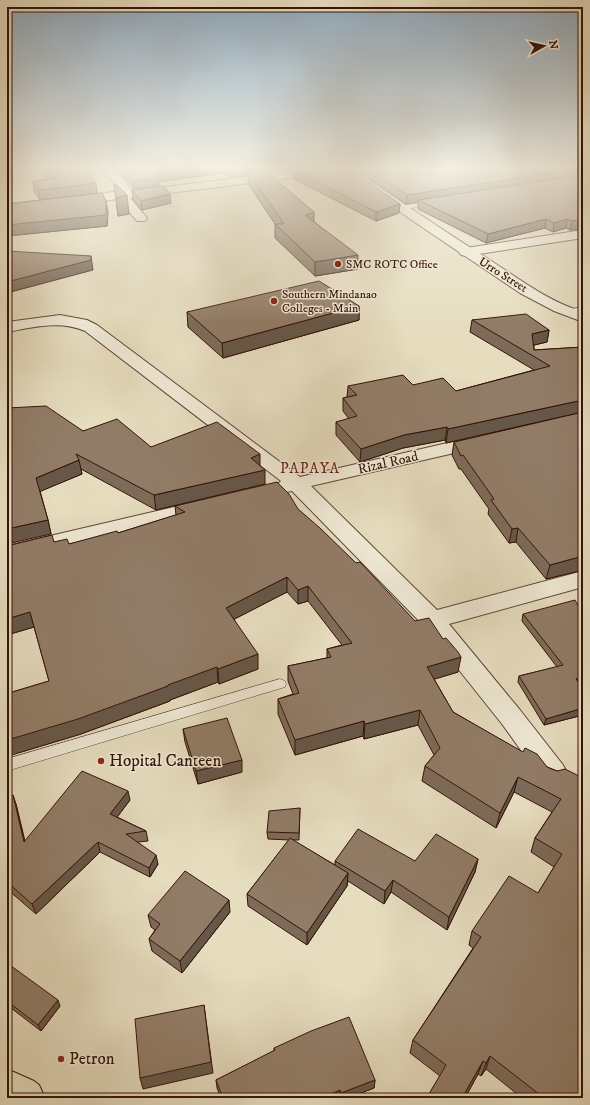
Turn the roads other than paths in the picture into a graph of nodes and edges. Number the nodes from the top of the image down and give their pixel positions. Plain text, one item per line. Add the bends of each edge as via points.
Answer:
1 (418, 220) edge
2 (583, 234) edge
3 (466, 252) junction
4 (583, 309) edge
5 (565, 312) junction
6 (583, 317) edge
7 (7, 327) edge
8 (498, 437) edge
9 (296, 484) junction
10 (266, 491) edge
11 (220, 502) edge
12 (7, 553) edge
13 (583, 579) edge
14 (432, 620) junction
15 (280, 684) dead end
16 (7, 765) edge
17 (552, 773) edge
18 (7, 1088) edge
19 (26, 1098) edge

1 - 3 street, Urro Street
2 - 3 street
3 - 5 street, Urro Street
4 - 5 lane
5 - 6 street, Urro Street
7 - 9 street via 48,321 81,322
8 - 9 street, Rizal Road
9 - 10 street, Rizal Road
9 - 14 street
11 - 12 street
13 - 14 street
14 - 17 street via 512,717
15 - 16 lane
18 - 19 main road

